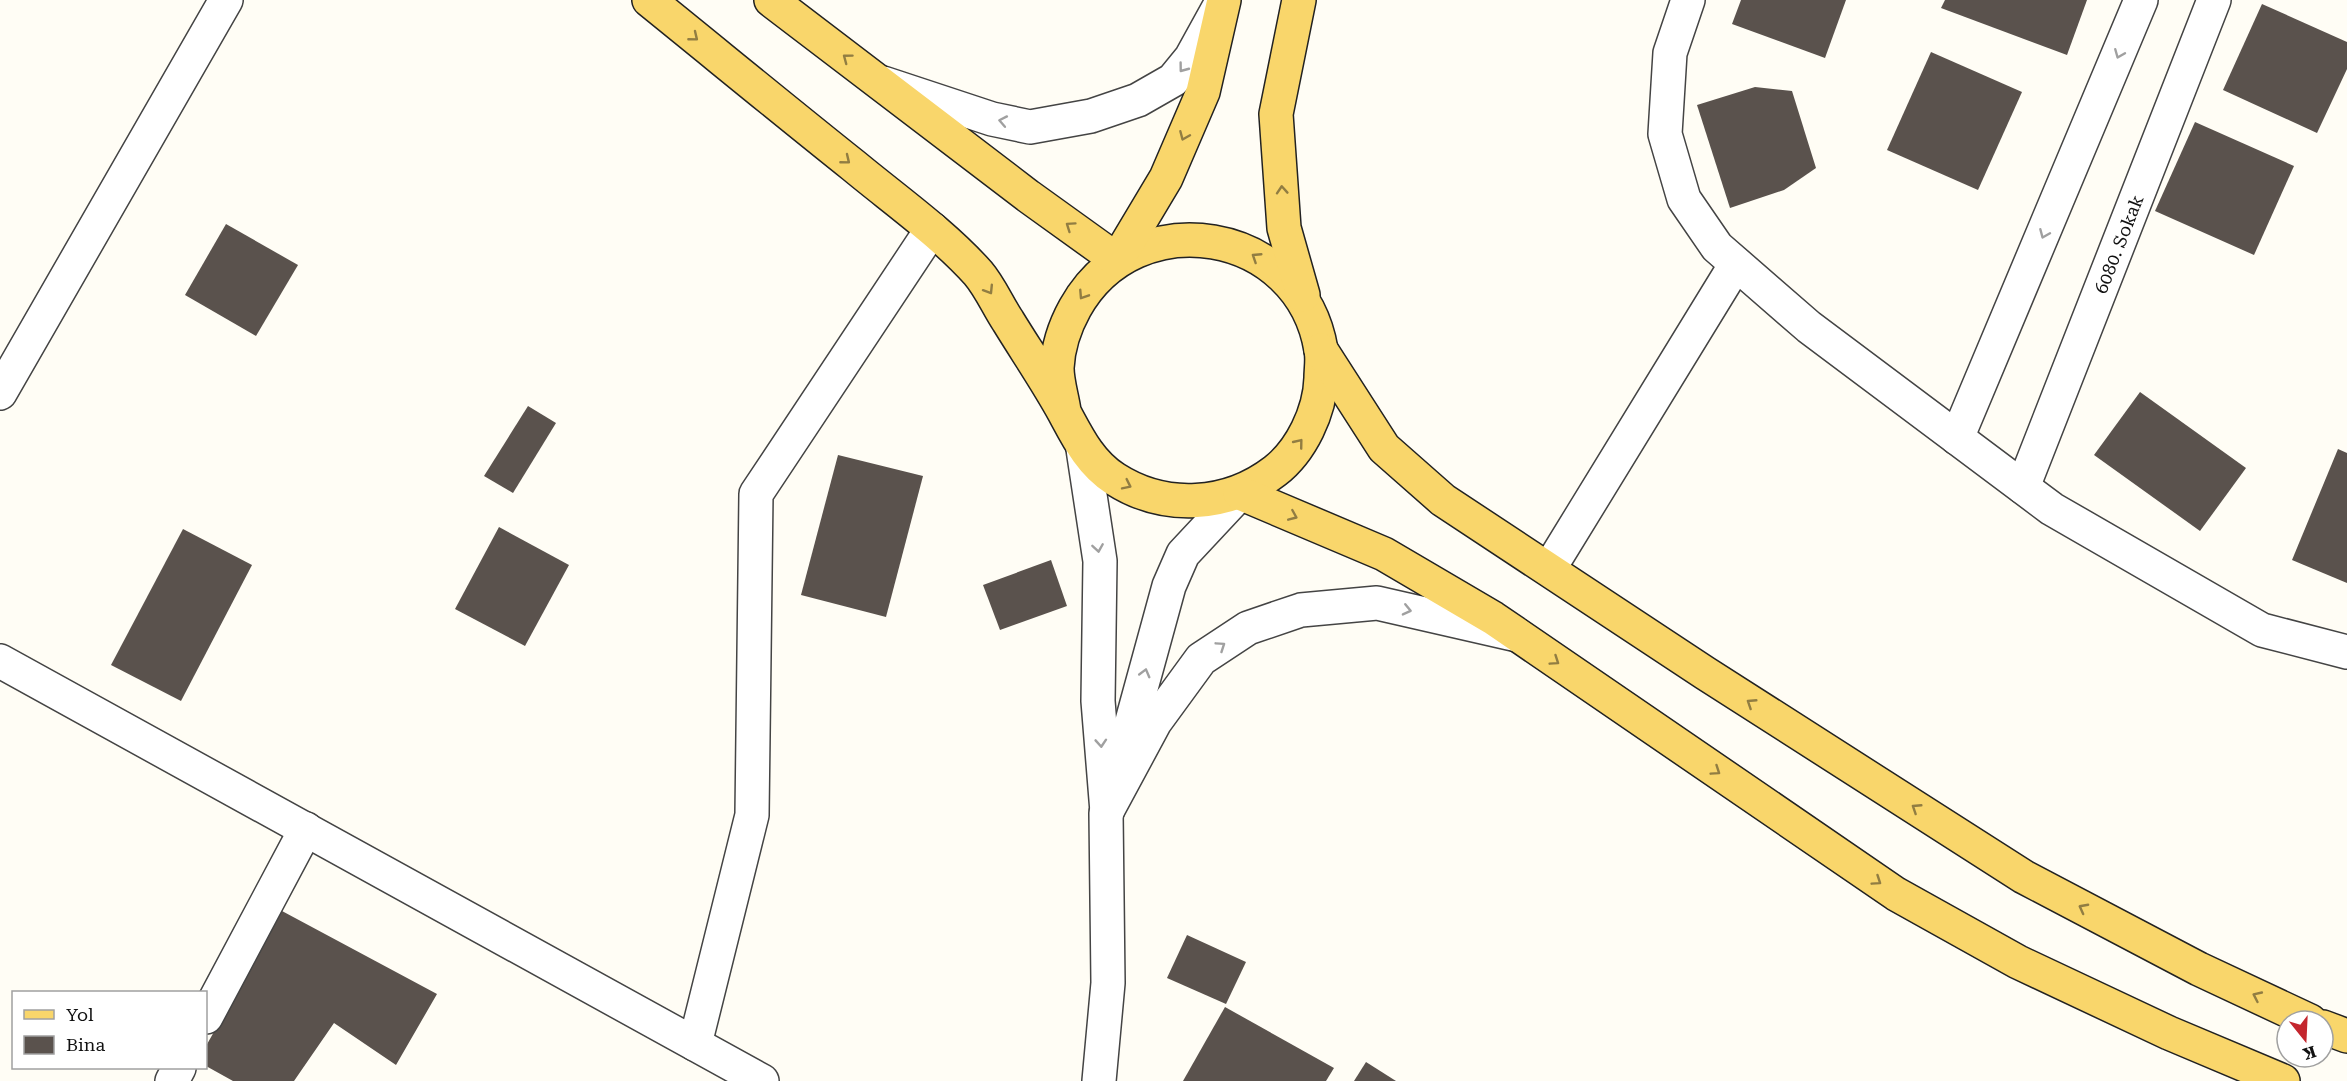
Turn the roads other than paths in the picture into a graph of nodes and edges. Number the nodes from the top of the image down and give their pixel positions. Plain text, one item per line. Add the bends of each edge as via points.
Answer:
1 (226, 0) edge
2 (649, 0) edge
3 (771, 0) edge
4 (1224, 0) edge
5 (1299, 0) edge
6 (1688, 0) edge
7 (2141, 0) edge
8 (2214, 0) edge
9 (878, 82) junction
10 (932, 230) junction
11 (1117, 260) junction
12 (1737, 264) junction
13 (1307, 308) junction
14 (1321, 350) junction
15 (0, 393) edge
16 (1064, 411) junction
17 (1957, 438) junction
18 (1083, 449) junction
19 (2023, 487) junction
20 (1240, 493) junction
21 (1549, 569) junction
22 (1519, 636) junction
23 (2347, 652) edge
24 (0, 661) edge
25 (1106, 813) junction
26 (306, 829) junction
27 (2284, 1009) edge
28 (207, 1015) edge
29 (695, 1044) junction
30 (762, 1081) edge
31 (1100, 1081) edge
32 (2283, 1081) edge

1 - 15 street
2 -> 10 main road
9 -> 3 main road
4 -> 9 street via 1191,58 1173,80 1138,100 1091,116 1030,127 992,119
4 -> 11 main road via 1203,92 1166,178
13 -> 5 main road via 1284,228 1276,114
6 - 12 street via 1670,53 1665,134 1684,199 1718,247
7 -> 17 street
8 - 19 street, 6080. Sokak
11 -> 9 main road
10 -> 16 main road via 979,275
10 - 29 street via 756,494 752,815
13 -> 11 main road via 1280,273 1243,249 1200,238 1156,242
11 -> 16 main road via 1086,289 1065,327 1057,368
12 - 17 street via 1809,327
12 - 21 street
13 - 14 main road
20 -> 14 main road via 1277,470 1305,436 1321,394
14 - 21 main road via 1384,448 1443,500
16 - 18 main road
17 - 19 street
18 -> 20 main road via 1114,478 1152,497 1196,502
18 -> 25 street via 1100,561 1098,701
19 - 23 street via 2052,509 2262,630
20 -> 22 main road via 1384,554
25 -> 20 street via 1169,586 1183,554
27 -> 21 main road via 2024,877
25 -> 22 street via 1155,722 1201,659 1248,628 1301,610 1377,603
22 -> 32 main road via 1896,894 2018,962 2169,1034
24 - 26 street
25 - 31 street via 1108,983
26 - 28 street
26 - 29 street
29 - 30 street

